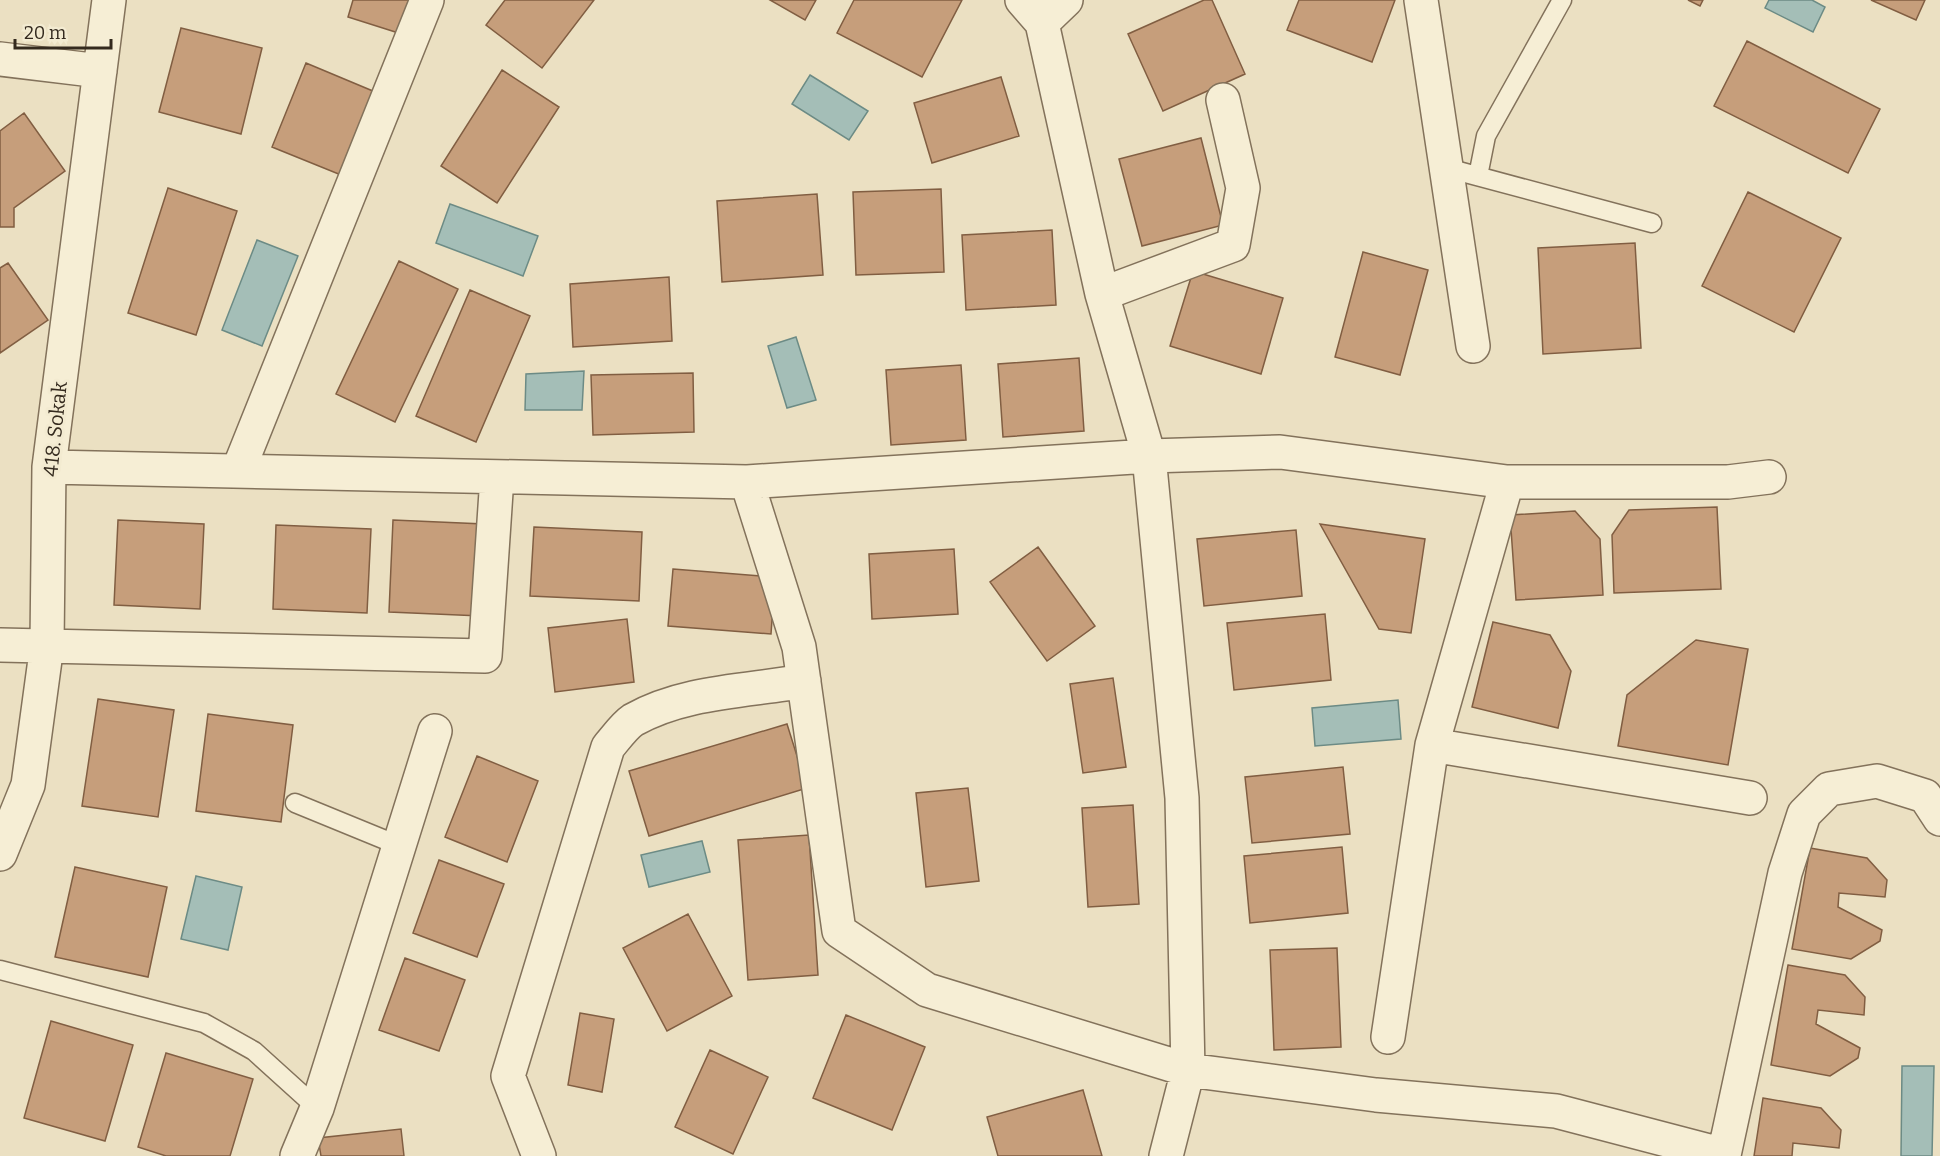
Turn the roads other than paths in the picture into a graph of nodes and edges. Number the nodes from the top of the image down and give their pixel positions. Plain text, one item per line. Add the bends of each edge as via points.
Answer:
1 (110, 0) edge
2 (428, 0) edge
3 (1066, 0) edge
4 (1421, 0) edge
5 (1562, 0) edge
6 (1032, 11) edge
7 (0, 59) edge
8 (100, 71) junction
9 (1223, 100) dead end
10 (1463, 172) junction
11 (1652, 223) dead end
12 (1102, 294) junction
13 (1473, 346) dead end
14 (1149, 456) junction
15 (49, 467) junction
16 (238, 471) junction
17 (497, 477) junction
18 (1769, 477) dead end
19 (747, 482) junction
20 (1508, 482) junction
21 (0, 645) edge
22 (47, 645) junction
23 (804, 681) junction
24 (435, 731) dead end
25 (1432, 745) junction
26 (1750, 798) dead end
27 (295, 803) dead end
28 (1940, 819) edge
29 (400, 846) junction
30 (0, 854) edge
31 (0, 970) edge
32 (1388, 1037) dead end
33 (1188, 1070) junction
34 (317, 1108) junction
35 (297, 1156) edge
36 (538, 1156) edge
37 (1166, 1156) edge

1 - 8 street, 418. Sokak
2 - 16 street
3 - 6 street
4 - 10 street
5 - 10 lane
6 - 12 street
7 - 8 street
8 - 15 street, 418. Sokak
9 - 12 street via 1243,188 1233,245
10 - 11 lane
10 - 13 street
12 - 14 street
14 - 19 street
14 - 20 street via 1280,452
14 - 33 street via 1182,798
15 - 16 street
15 - 22 street, 418. Sokak
16 - 17 street
17 - 19 street
17 - 22 street via 485,656
18 - 20 street via 1728,482
19 - 23 street via 799,647
20 - 25 street
21 - 22 street
22 - 30 street, 418. Sokak via 28,785
23 - 33 street via 839,931 927,990
23 - 36 street via 724,692 672,705 632,721 608,747 508,1076
24 - 29 street
25 - 26 street
25 - 32 street
27 - 29 lane
28 - 33 street via 1925,796 1877,781 1829,789 1804,814 1785,873 1724,1155 1556,1111 1376,1095
29 - 34 street
31 - 34 lane via 204,1023 255,1051
33 - 37 street
34 - 35 street

